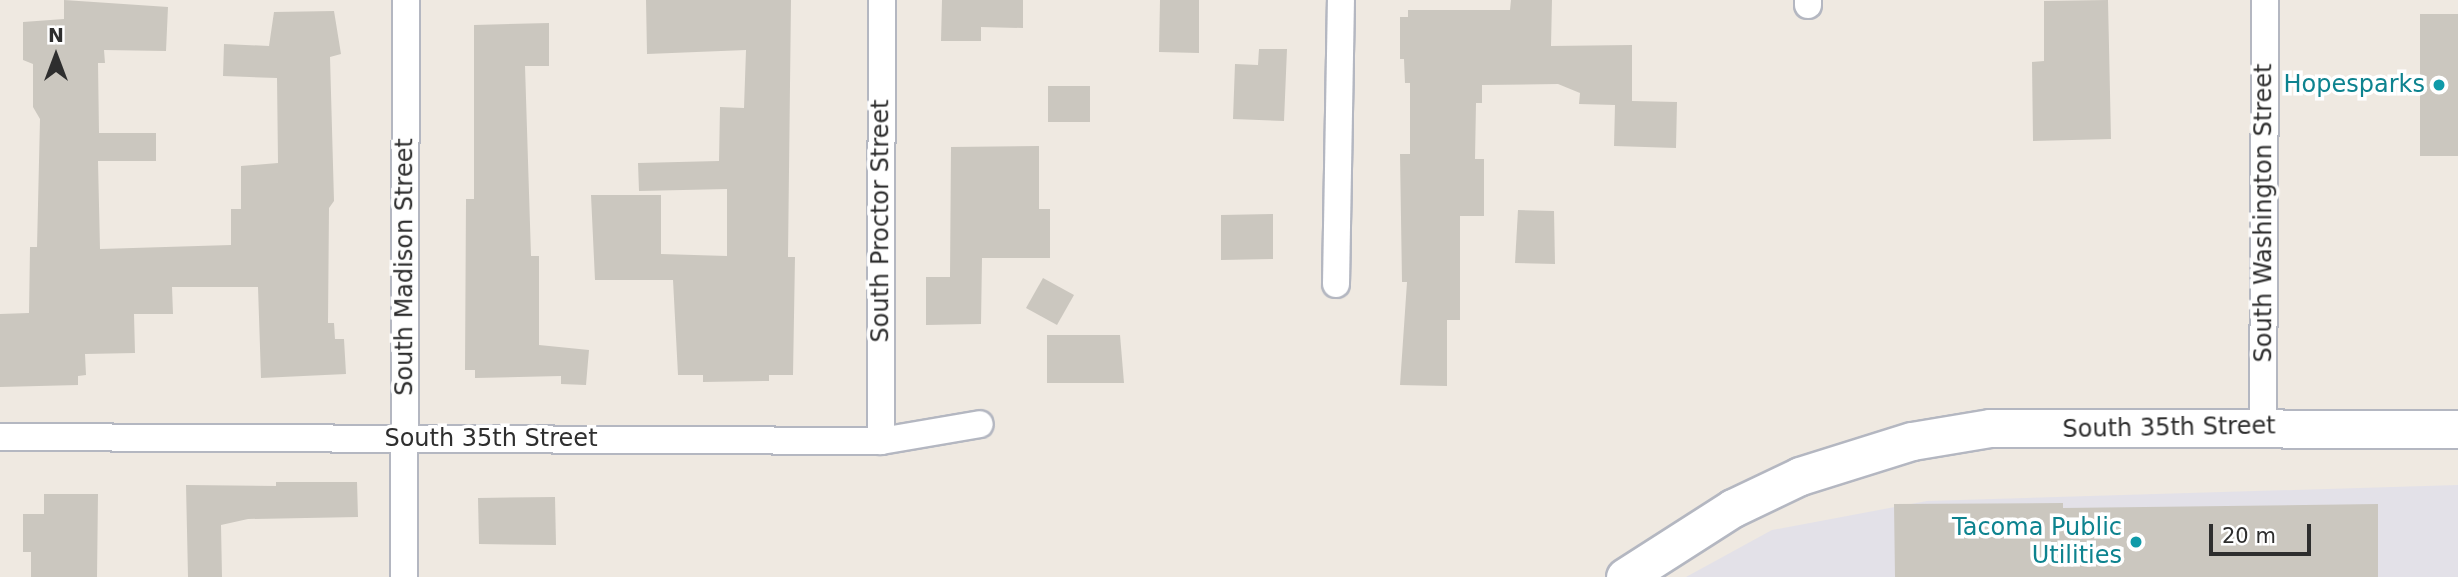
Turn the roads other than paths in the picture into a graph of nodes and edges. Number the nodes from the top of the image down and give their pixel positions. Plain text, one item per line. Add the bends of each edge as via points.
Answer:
1 (406, 0) edge
2 (881, 0) edge
3 (1341, 0) edge
4 (2265, 0) edge
5 (1336, 284) dead end
6 (980, 424) dead end
7 (2263, 425) junction
8 (2458, 429) edge
9 (0, 437) edge
10 (404, 440) junction
11 (881, 441) junction
12 (404, 577) edge
13 (1625, 577) edge

1 - 10 street, South Madison Street
2 - 11 street, South Proctor Street
3 - 5 street
4 - 7 street, South Washington Street
6 - 11 street, South 35th Street
7 - 8 street, South 35th Street
7 - 13 street, South 35th Street via 1990,428 1881,447 1800,476 1733,508
9 - 10 street, South 35th Street
10 - 11 street, South 35th Street
10 - 12 street, South Madison Street

